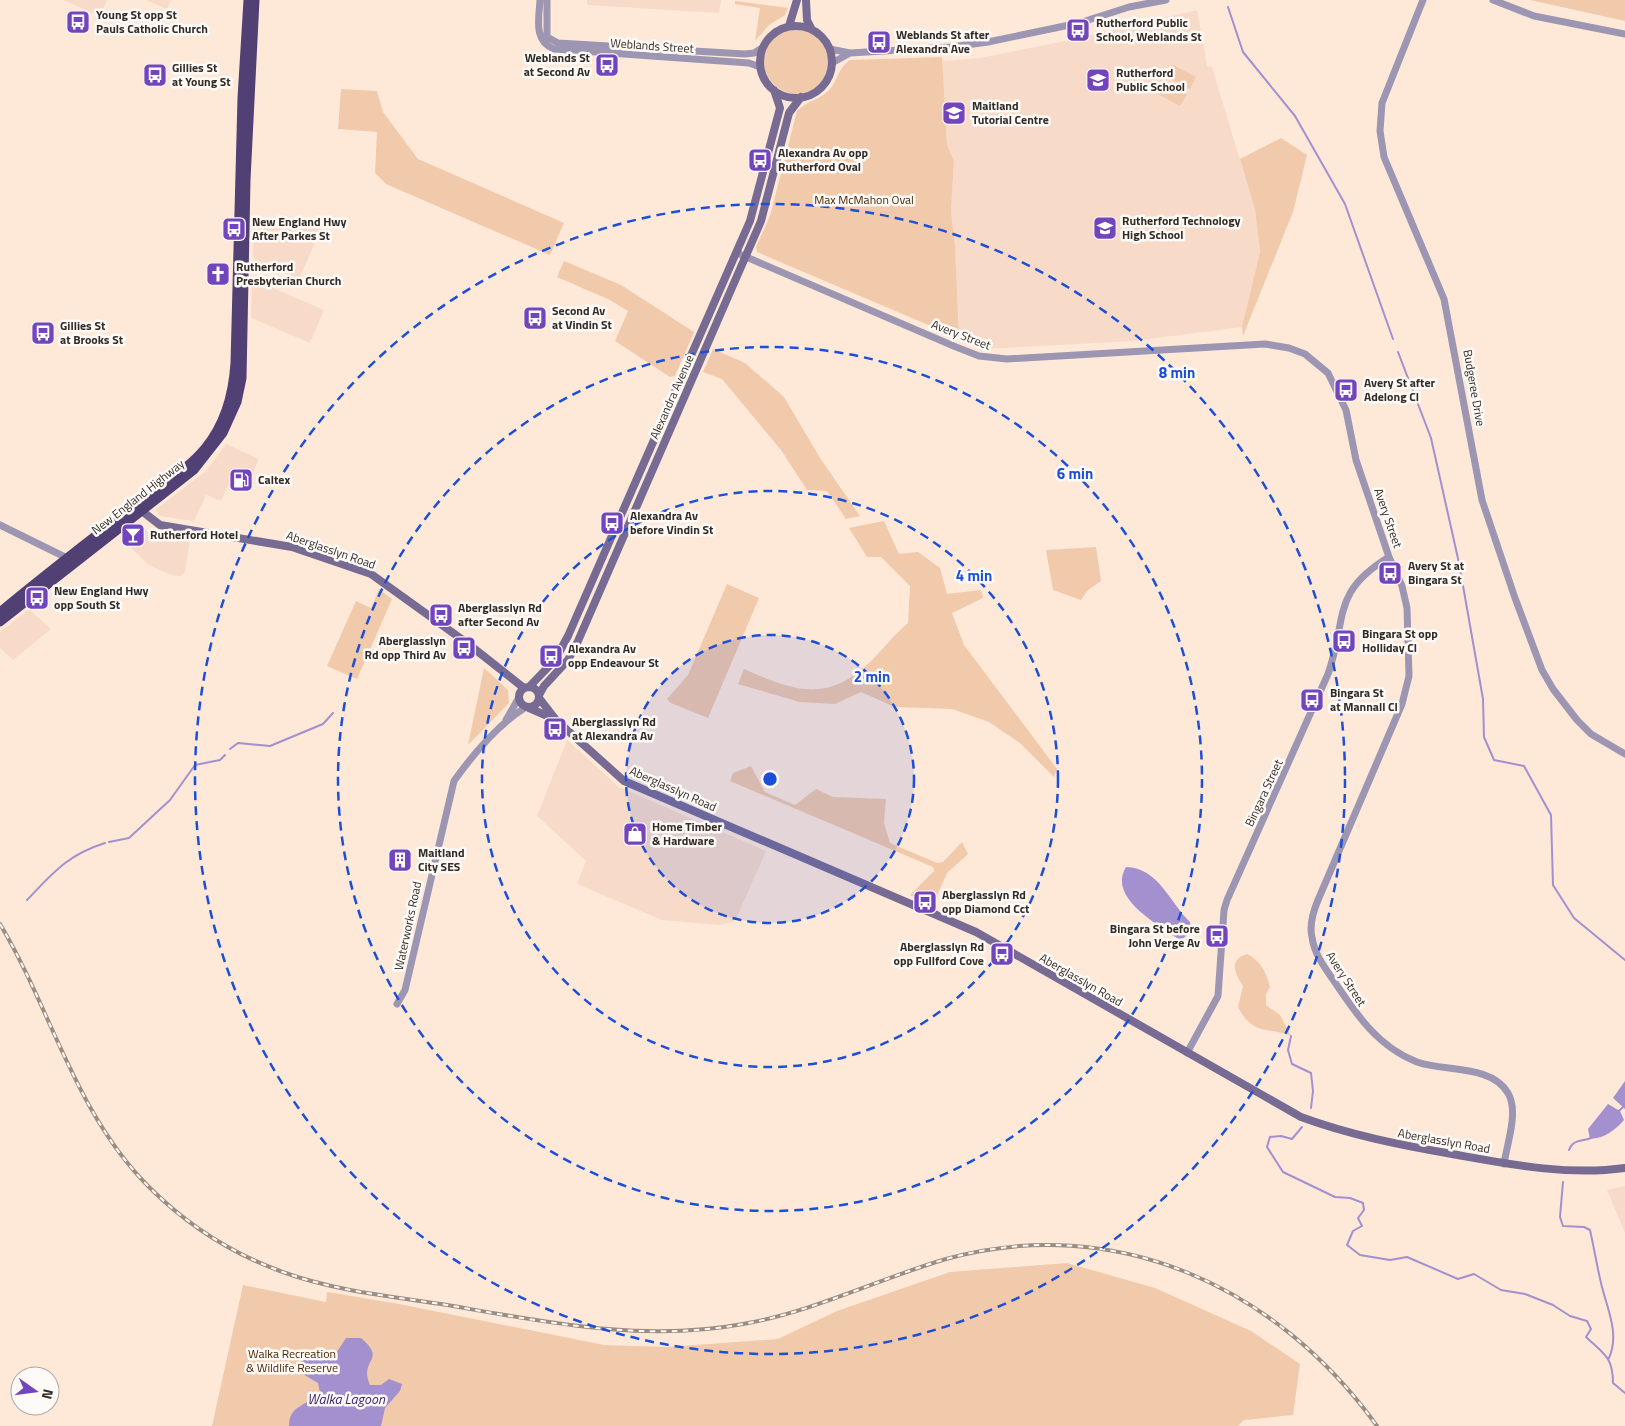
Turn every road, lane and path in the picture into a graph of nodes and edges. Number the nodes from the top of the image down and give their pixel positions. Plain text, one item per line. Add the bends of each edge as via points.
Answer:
1 (248, 0) edge
2 (256, 0) edge
3 (540, 0) edge
4 (547, 0) edge
5 (797, 0) edge
6 (806, 0) edge
7 (1166, 0) edge
8 (1423, 0) edge
9 (1493, 0) edge
10 (1142, 2) edge
11 (790, 26) junction
12 (811, 28) junction
13 (1625, 34) edge
14 (546, 40) junction
15 (762, 48) junction
16 (830, 50) junction
17 (850, 53) junction
18 (832, 63) junction
19 (760, 67) junction
20 (774, 90) junction
21 (801, 98) junction
22 (737, 252) junction
23 (746, 256) junction
24 (129, 510) junction
25 (143, 510) junction
26 (0, 524) edge
27 (1390, 557) junction
28 (67, 558) junction
29 (0, 612) edge
30 (0, 622) edge
31 (502, 672) junction
32 (526, 687) junction
33 (539, 697) junction
34 (518, 698) junction
35 (528, 707) junction
36 (556, 720) junction
37 (505, 722) junction
38 (1625, 754) edge
39 (397, 1004) dead end
40 (1187, 1053) junction
41 (1504, 1164) junction
42 (1625, 1168) edge

1 - 24 highway, New England Highway via 232,390 222,420 205,448 176,475
2 - 25 highway, New England Highway via 246,180 240,389 228,423 209,453 184,479
3 - 14 street via 538,25
4 - 14 street
5 - 11 main road
6 - 12 main road via 807,20
7 - 10 street
8 - 38 street, Budgeree Drive via 1382,103 1380,131 1384,157 1444,299 1482,500 1542,670 1577,720 1591,734
9 - 13 street via 1534,16
10 - 17 street via 1079,23 988,42
11 - 12 main road
11 - 15 main road via 776,31
12 - 16 main road via 823,37
14 - 15 street, Weblands Street via 746,54
14 - 19 street, Weblands Street via 561,51 741,62
15 - 19 main road
16 - 17 street
16 - 18 main road
17 - 18 street
18 - 21 main road via 822,87
19 - 20 main road via 767,84
20 - 21 main road via 785,96
20 - 22 main road, Alexandra Avenue via 780,108 754,212
21 - 23 main road, Alexandra Avenue via 789,113 764,212
22 - 23 street, Avery Street
22 - 32 main road, Alexandra Avenue via 565,643 548,668
23 - 27 street, Avery Street via 988,358 1265,344 1305,354 1328,373 1340,392 1356,460
23 - 33 main road, Alexandra Avenue via 578,641 568,660 544,686
24 - 25 main road
24 - 28 highway, New England Highway
25 - 30 highway, New England Highway
25 - 31 main road, Aberglasslyn Road via 160,524 282,544 360,569 387,584
26 - 28 street
27 - 40 street, Bingara Street via 1364,574 1342,607 1328,674 1227,900 1218,996
27 - 41 street, Avery Street via 1408,608 1410,653 1406,690 1318,900 1312,920 1312,938 1318,956 1360,1021 1379,1038 1417,1062 1484,1075 1508,1093 1512,1110
28 - 29 highway, New England Highway
31 - 32 main road, Aberglasslyn Road
31 - 34 main road, Aberglasslyn Road
32 - 33 main road via 536,690
32 - 34 main road
33 - 35 main road via 537,704
33 - 36 main road, Aberglasslyn Road
34 - 35 main road
34 - 37 street, Waterworks Road
35 - 36 main road, Aberglasslyn Road
35 - 37 street, Waterworks Road
36 - 40 main road, Aberglasslyn Road via 624,781 976,932
37 - 39 street, Waterworks Road via 472,756 454,781 405,990
40 - 41 main road, Aberglasslyn Road via 1301,1117 1339,1131
41 - 42 main road, Aberglasslyn Road via 1567,1170

